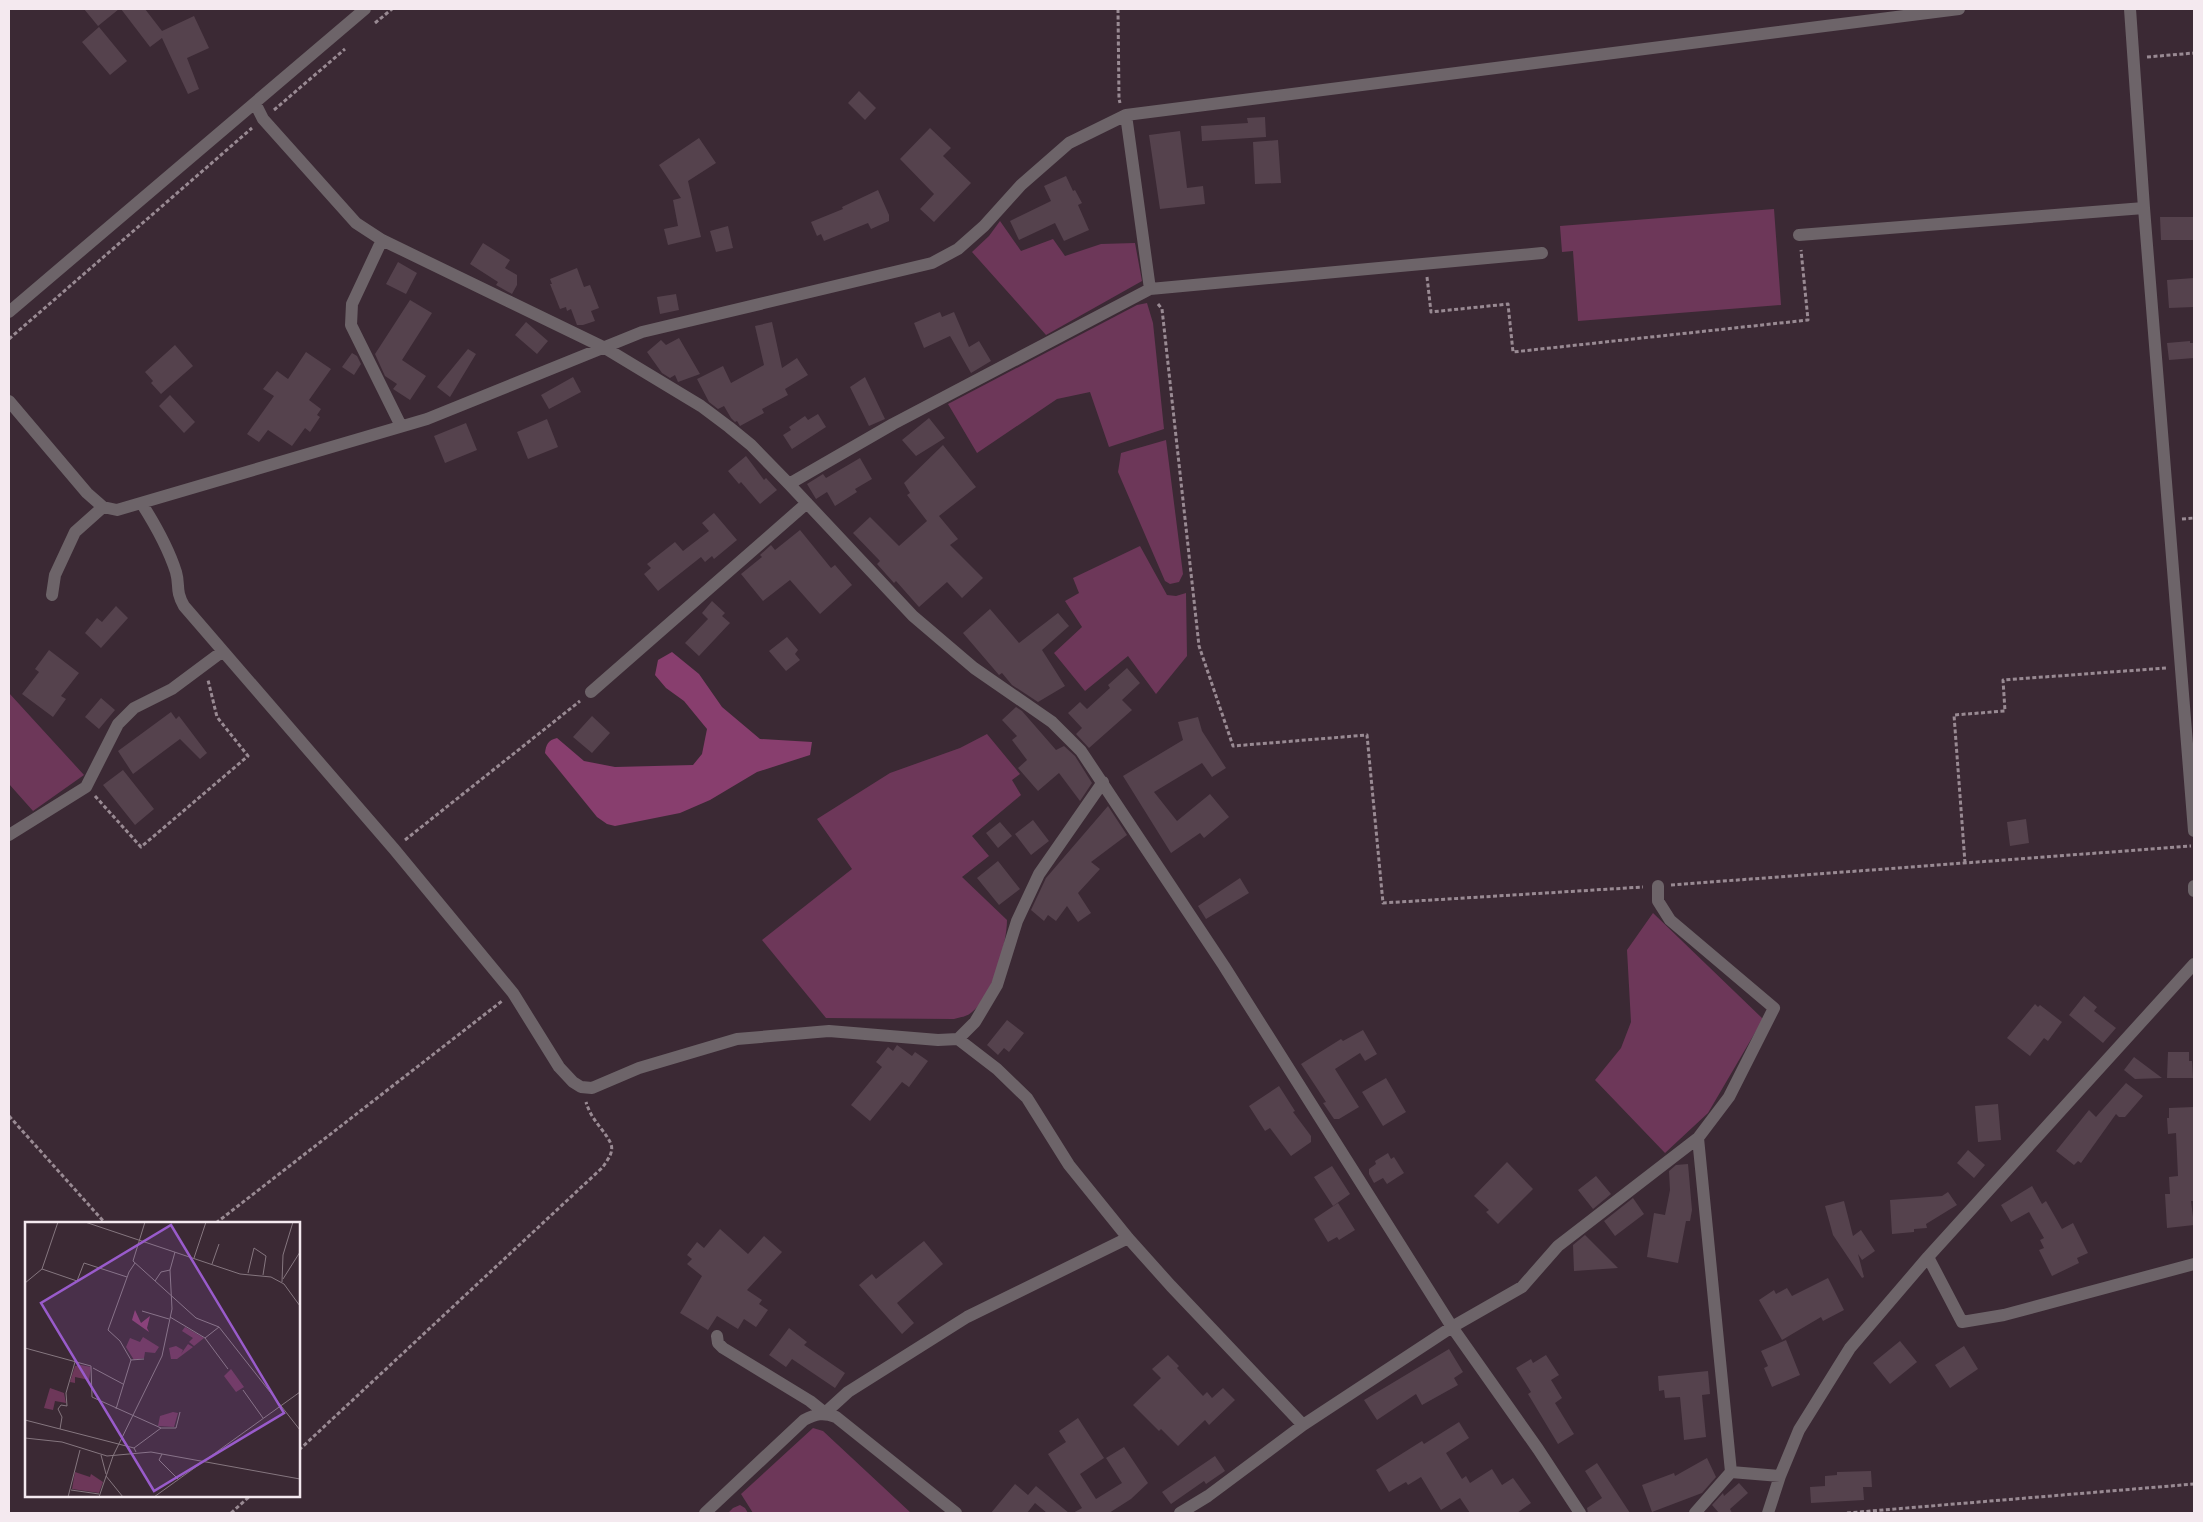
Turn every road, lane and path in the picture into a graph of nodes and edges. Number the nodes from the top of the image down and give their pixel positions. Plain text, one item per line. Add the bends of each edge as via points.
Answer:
1 (365, 9) edge
2 (392, 9) edge
3 (1118, 9) edge
4 (1959, 9) edge
5 (2130, 9) edge
6 (369, 28) dead end
7 (346, 48) dead end
8 (2194, 53) edge
9 (2134, 58) junction
10 (255, 103) junction
11 (1126, 115) junction
12 (264, 119) junction
13 (2144, 208) junction
14 (1799, 235) joint
15 (382, 240) junction
16 (1542, 254) dead end
17 (1426, 264) junction
18 (1150, 289) junction
19 (9, 312) edge
20 (9, 339) edge
21 (605, 348) junction
22 (9, 401) edge
23 (401, 426) junction
24 (789, 484) junction
25 (806, 503) junction
26 (142, 504) junction
27 (103, 507) junction
28 (52, 595) dead end
29 (223, 651) junction
30 (204, 666) junction
31 (2181, 667) junction
32 (591, 692) joint
33 (1103, 782) junction
34 (86, 786) junction
35 (2194, 831) edge
36 (9, 835) edge
37 (2194, 846) edge
38 (394, 849) junction
39 (1965, 863) junction
40 (1658, 886) junction
41 (2194, 886) edge
42 (2194, 891) edge
43 (2194, 964) edge
44 (512, 993) junction
45 (958, 1039) junction
46 (581, 1087) junction
47 (9, 1116) edge
48 (1698, 1138) junction
49 (104, 1222) edge
50 (217, 1222) edge
51 (1128, 1238) junction
52 (1928, 1257) junction
53 (2194, 1264) edge
54 (1452, 1328) junction
55 (717, 1336) dead end
56 (825, 1413) junction
57 (1303, 1425) junction
58 (300, 1449) edge
59 (1731, 1472) junction
60 (1780, 1476) junction
61 (2194, 1484) edge
62 (249, 1497) edge
63 (231, 1513) edge
64 (705, 1513) edge
65 (956, 1513) edge
66 (1180, 1513) edge
67 (1580, 1513) edge
68 (1695, 1513) edge
69 (1768, 1513) edge
70 (1847, 1513) edge

1 - 10 street
2 - 6 path
3 - 11 path via 1118,99
4 - 11 street
5 - 9 street
7 - 12 path
8 - 9 path
9 - 13 street
10 - 12 street
10 - 19 street
11 - 18 street
11 - 21 street via 1069,143 1021,185 958,249 932,262 642,332
12 - 15 street via 356,223
12 - 20 path
13 - 14 street
13 - 31 street
14 - 17 path via 1808,320 1513,352 1508,304 1431,312
15 - 21 street
15 - 23 street via 352,304 351,325
16 - 17 street
17 - 18 street
18 - 24 street via 893,424
18 - 40 path via 1162,309 1199,646 1233,746 1367,735 1382,903
21 - 23 street via 427,419
21 - 24 street via 701,406 751,445
22 - 27 street via 87,494
23 - 26 street
24 - 25 street
25 - 32 street
25 - 33 street via 913,616 974,668 1052,722 1081,751
26 - 27 street via 117,510
26 - 29 street via 166,543 177,575 180,600
27 - 28 street via 75,532 55,575
29 - 30 street
29 - 38 street
30 - 34 street via 172,689 134,708 118,724
30 - 34 path via 217,716 248,756 141,847
31 - 35 street
31 - 39 path via 2003,680 2005,711 1954,714
32 - 38 path
33 - 45 street via 1039,874 1018,921 997,985 974,1022
33 - 54 street via 1224,966
34 - 36 street
37 - 39 path
38 - 44 street
39 - 40 path
40 - 48 street via 1658,901 1670,920 1774,1008 1729,1097
41 - 42 street
43 - 52 street
44 - 46 street via 559,1067
44 - 50 path
45 - 46 street via 830,1031 737,1039 639,1068 592,1088
45 - 51 street via 997,1069 1027,1098 1069,1165
46 - 58 path via 590,1115 611,1145 610,1156 603,1167
47 - 49 path
48 - 54 street via 1558,1246 1522,1287
48 - 59 street
51 - 56 street via 967,1317 848,1392
51 - 57 street
52 - 53 street via 1962,1322 2004,1315
52 - 60 street via 1850,1348 1799,1430
54 - 57 street
54 - 67 street
55 - 56 street via 723,1348
56 - 64 street via 816,1413 804,1420
56 - 65 street via 836,1417
57 - 66 street
59 - 60 street
59 - 68 street
60 - 69 street
61 - 70 path
62 - 63 path

